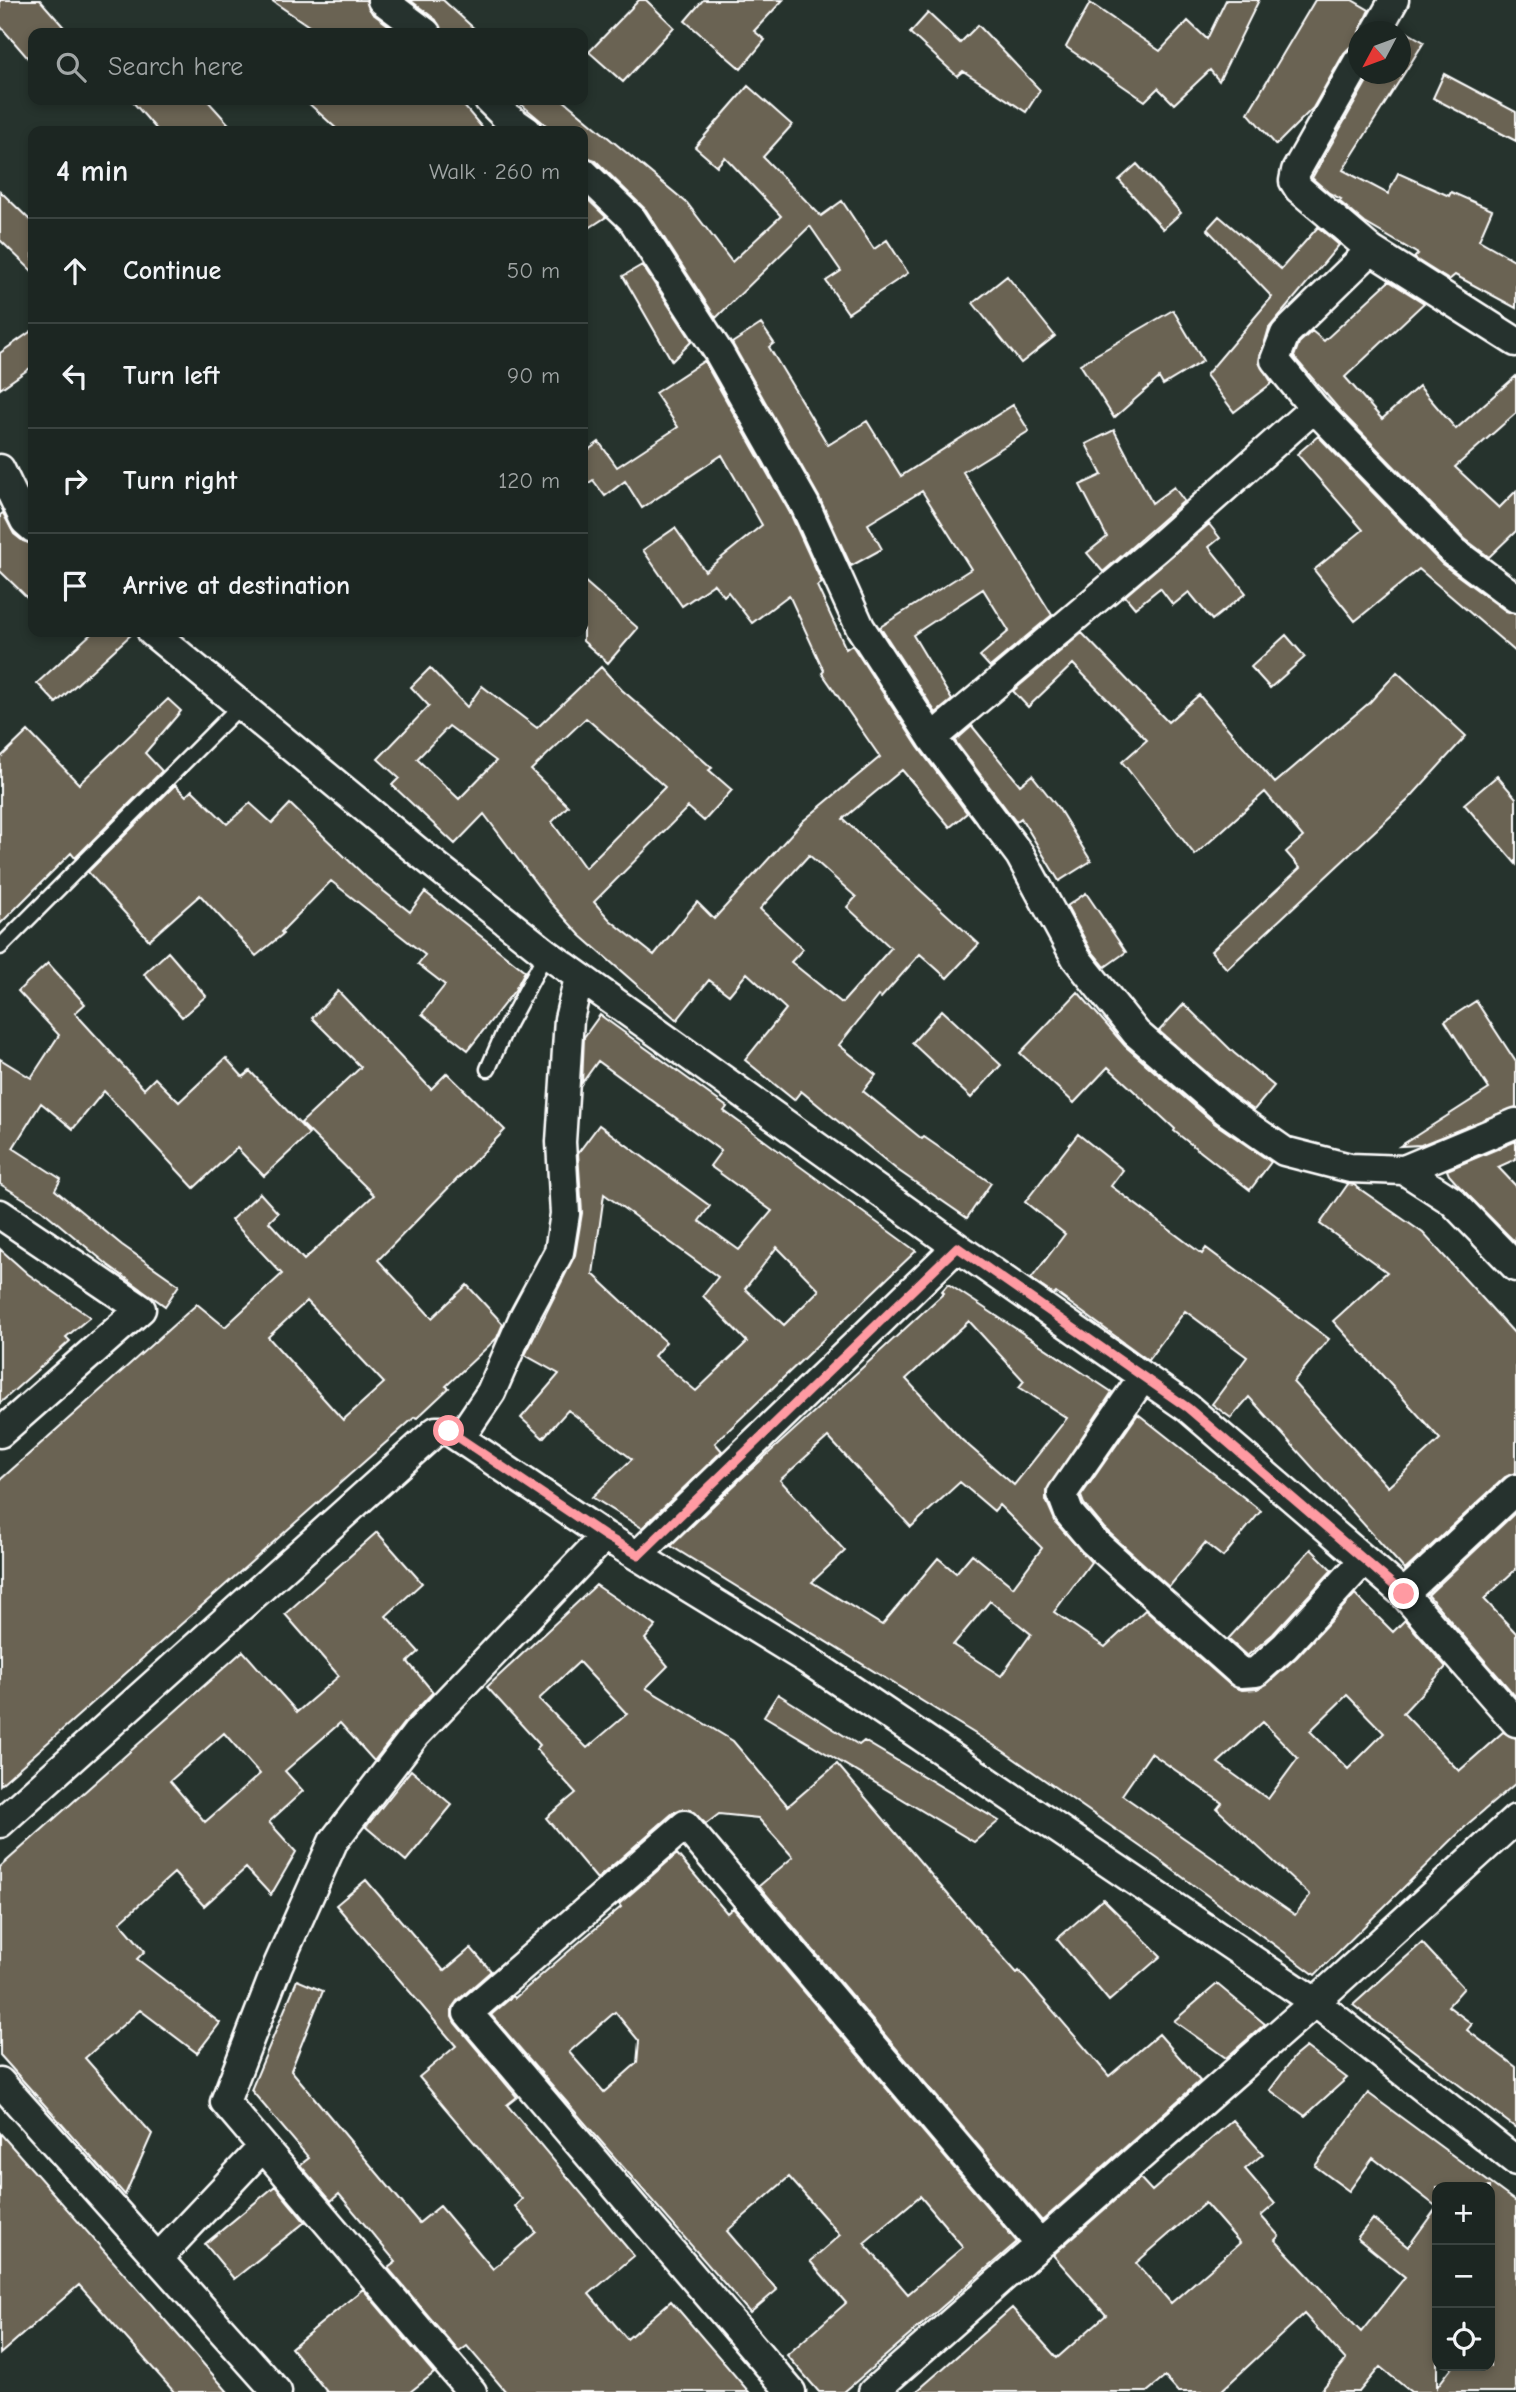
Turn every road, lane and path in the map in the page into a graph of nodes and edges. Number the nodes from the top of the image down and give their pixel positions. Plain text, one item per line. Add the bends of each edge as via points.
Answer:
1 (382, 0) edge
2 (1394, 0) edge
3 (1382, 21) edge
4 (419, 28) edge
5 (1348, 81) edge
6 (494, 105) edge
7 (520, 126) edge
8 (588, 177) edge
9 (1371, 250) junction
10 (1516, 342) edge
11 (1314, 408) junction
12 (0, 469) edge
13 (28, 524) edge
14 (1516, 598) edge
15 (158, 637) edge
16 (240, 706) junction
17 (932, 738) junction
18 (0, 947) edge
19 (546, 953) junction
20 (579, 978) junction
21 (488, 1069) dead end
22 (1516, 1123) edge
23 (1404, 1170) junction
24 (0, 1214) edge
25 (957, 1247) junction
26 (1516, 1266) edge
27 (1143, 1377) junction
28 (0, 1433) edge
29 (460, 1438) junction
30 (1516, 1489) edge
31 (605, 1536) junction
32 (639, 1555) junction
33 (1364, 1560) junction
34 (1404, 1594) junction
35 (1516, 1722) edge
36 (1516, 1819) edge
37 (0, 1823) edge
38 (1315, 2002) junction
39 (0, 2082) edge
40 (263, 2147) junction
41 (1516, 2161) edge
42 (1039, 2243) junction
43 (158, 2258) junction
44 (277, 2392) edge
45 (472, 2392) edge
46 (791, 2392) edge
47 (873, 2392) edge

1 - 4 street
2 - 3 street
5 - 9 street via 1294,181
6 - 7 street
8 - 17 street via 632,219 719,353 805,505 860,627
9 - 10 street
9 - 11 street via 1285,334 1275,360
11 - 14 street via 1454,552
11 - 17 street
12 - 13 street
15 - 16 street
16 - 18 lane
16 - 19 street
17 - 23 street via 1020,855 1076,958 1136,1033 1225,1110 1284,1151 1350,1168
19 - 20 street
19 - 21 lane
20 - 25 street
20 - 29 street via 569,1019 561,1142 565,1214 559,1252 491,1392
22 - 23 street
23 - 26 street via 1452,1200
24 - 28 street via 141,1308
25 - 27 street
25 - 32 street
27 - 33 street via 1188,1408
27 - 33 street via 1062,1494 1069,1513 1092,1540 1241,1672 1256,1672 1276,1655
29 - 31 street
29 - 37 street via 449,1431 436,1431
30 - 34 street
31 - 32 street
31 - 40 street via 416,1734 333,1842 278,1965 225,2102
32 - 38 street via 818,1667
33 - 34 street
34 - 35 street
36 - 38 street
38 - 41 street
38 - 42 street
39 - 43 street
40 - 43 street
40 - 45 street
42 - 46 street via 685,1825 468,2013
42 - 47 street
43 - 44 street

